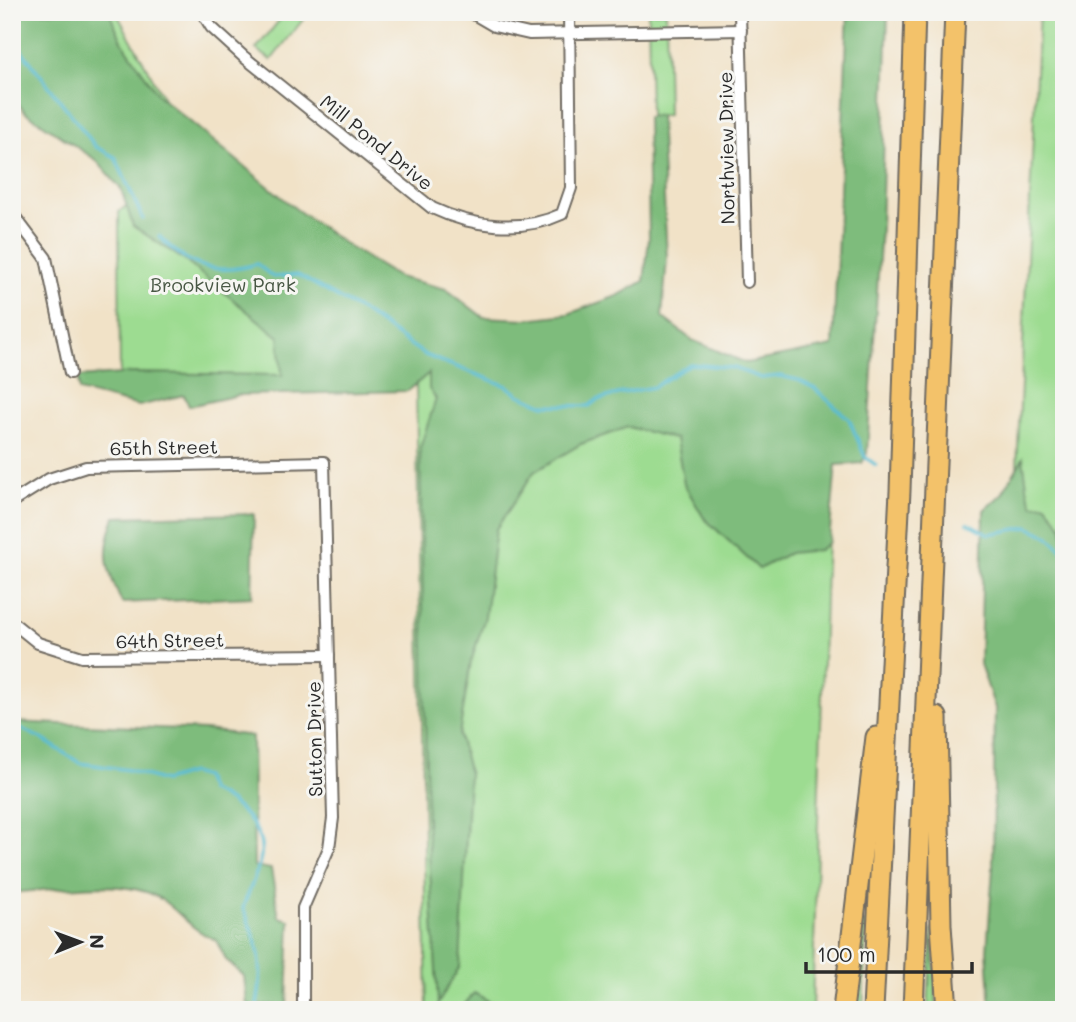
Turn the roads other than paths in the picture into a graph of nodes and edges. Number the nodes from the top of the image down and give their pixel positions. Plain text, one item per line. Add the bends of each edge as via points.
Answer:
1 (202, 12) edge
2 (470, 12) edge
3 (569, 12) edge
4 (740, 12) edge
5 (915, 12) edge
6 (955, 12) edge
7 (741, 30) junction
8 (569, 34) junction
9 (12, 213) edge
10 (747, 282) dead end
11 (70, 373) dead end
12 (324, 462) joint
13 (12, 502) edge
14 (934, 516) junction
15 (15, 625) edge
16 (329, 655) junction
17 (892, 664) junction
18 (303, 1010) edge
19 (844, 1010) edge
20 (873, 1010) edge
21 (913, 1010) edge
22 (947, 1010) edge

1 - 8 street, Mill Pond Drive via 211,27 244,57 432,208 485,225 529,225 562,214 568,201 572,173
2 - 8 street via 512,31
3 - 8 street
4 - 7 street, Northview Drive
5 - 17 highway
6 - 14 highway
7 - 8 street
7 - 10 street, Northview Drive
9 - 11 street via 46,258
12 - 13 street, 65th Street via 86,467 49,479
12 - 16 street, Sutton Drive
14 - 21 highway
14 - 22 highway via 941,925
15 - 16 street, 64th Street via 38,643 102,659
16 - 18 street, Sutton Drive via 332,832 303,908
17 - 19 highway via 879,713
17 - 20 highway

